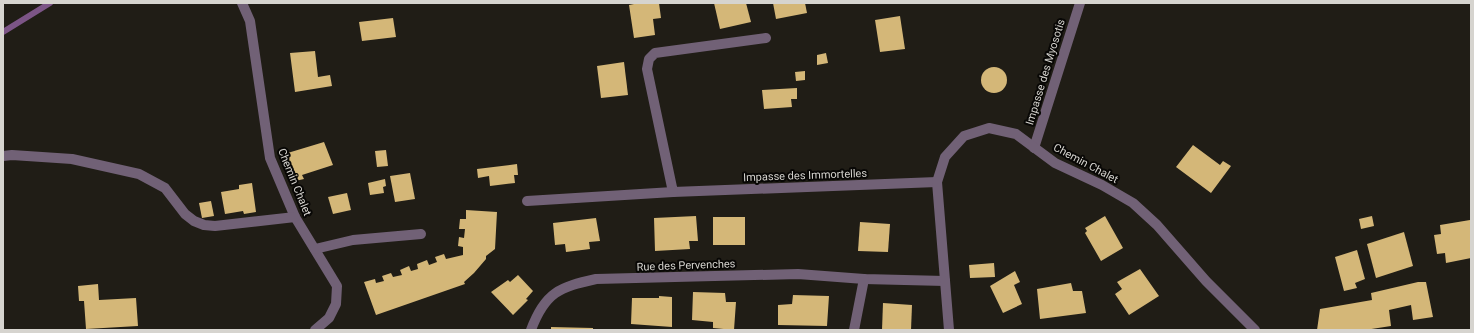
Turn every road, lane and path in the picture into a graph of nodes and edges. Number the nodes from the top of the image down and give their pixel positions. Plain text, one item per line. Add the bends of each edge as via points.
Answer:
1 (242, 3) edge
2 (1080, 3) edge
3 (766, 38) dead end
4 (1034, 148) junction
5 (3, 156) edge
6 (937, 182) junction
7 (673, 192) junction
8 (526, 201) dead end
9 (295, 218) junction
10 (421, 234) dead end
11 (315, 249) junction
12 (864, 279) junction
13 (945, 281) junction
14 (316, 330) edge
15 (531, 330) edge
16 (854, 330) edge
17 (949, 330) edge
18 (1255, 330) edge

1 - 9 street, Chemin Chalet via 250,21 270,158
2 - 4 street, Impasse des Myosotis
3 - 7 street via 655,53 649,59 647,69
4 - 6 street, Chemin Chalet via 1016,134 989,128 964,136 945,157
4 - 18 street, Chemin Chalet via 1055,163 1133,203
5 - 9 street via 72,160 139,174 165,188 185,214 204,225
6 - 7 street, Impasse des Immortelles
6 - 13 street, Chemin Chalet
7 - 8 street, Impasse des Immortelles
9 - 11 street, Chemin Chalet
10 - 11 street via 353,240
11 - 14 street, Chemin Chalet via 337,286 336,304 329,318
12 - 13 street, Rue des Pervenches
12 - 15 street, Rue des Pervenches via 798,274 596,279 567,286 554,294 543,307
12 - 16 street
13 - 17 street, Chemin Chalet

